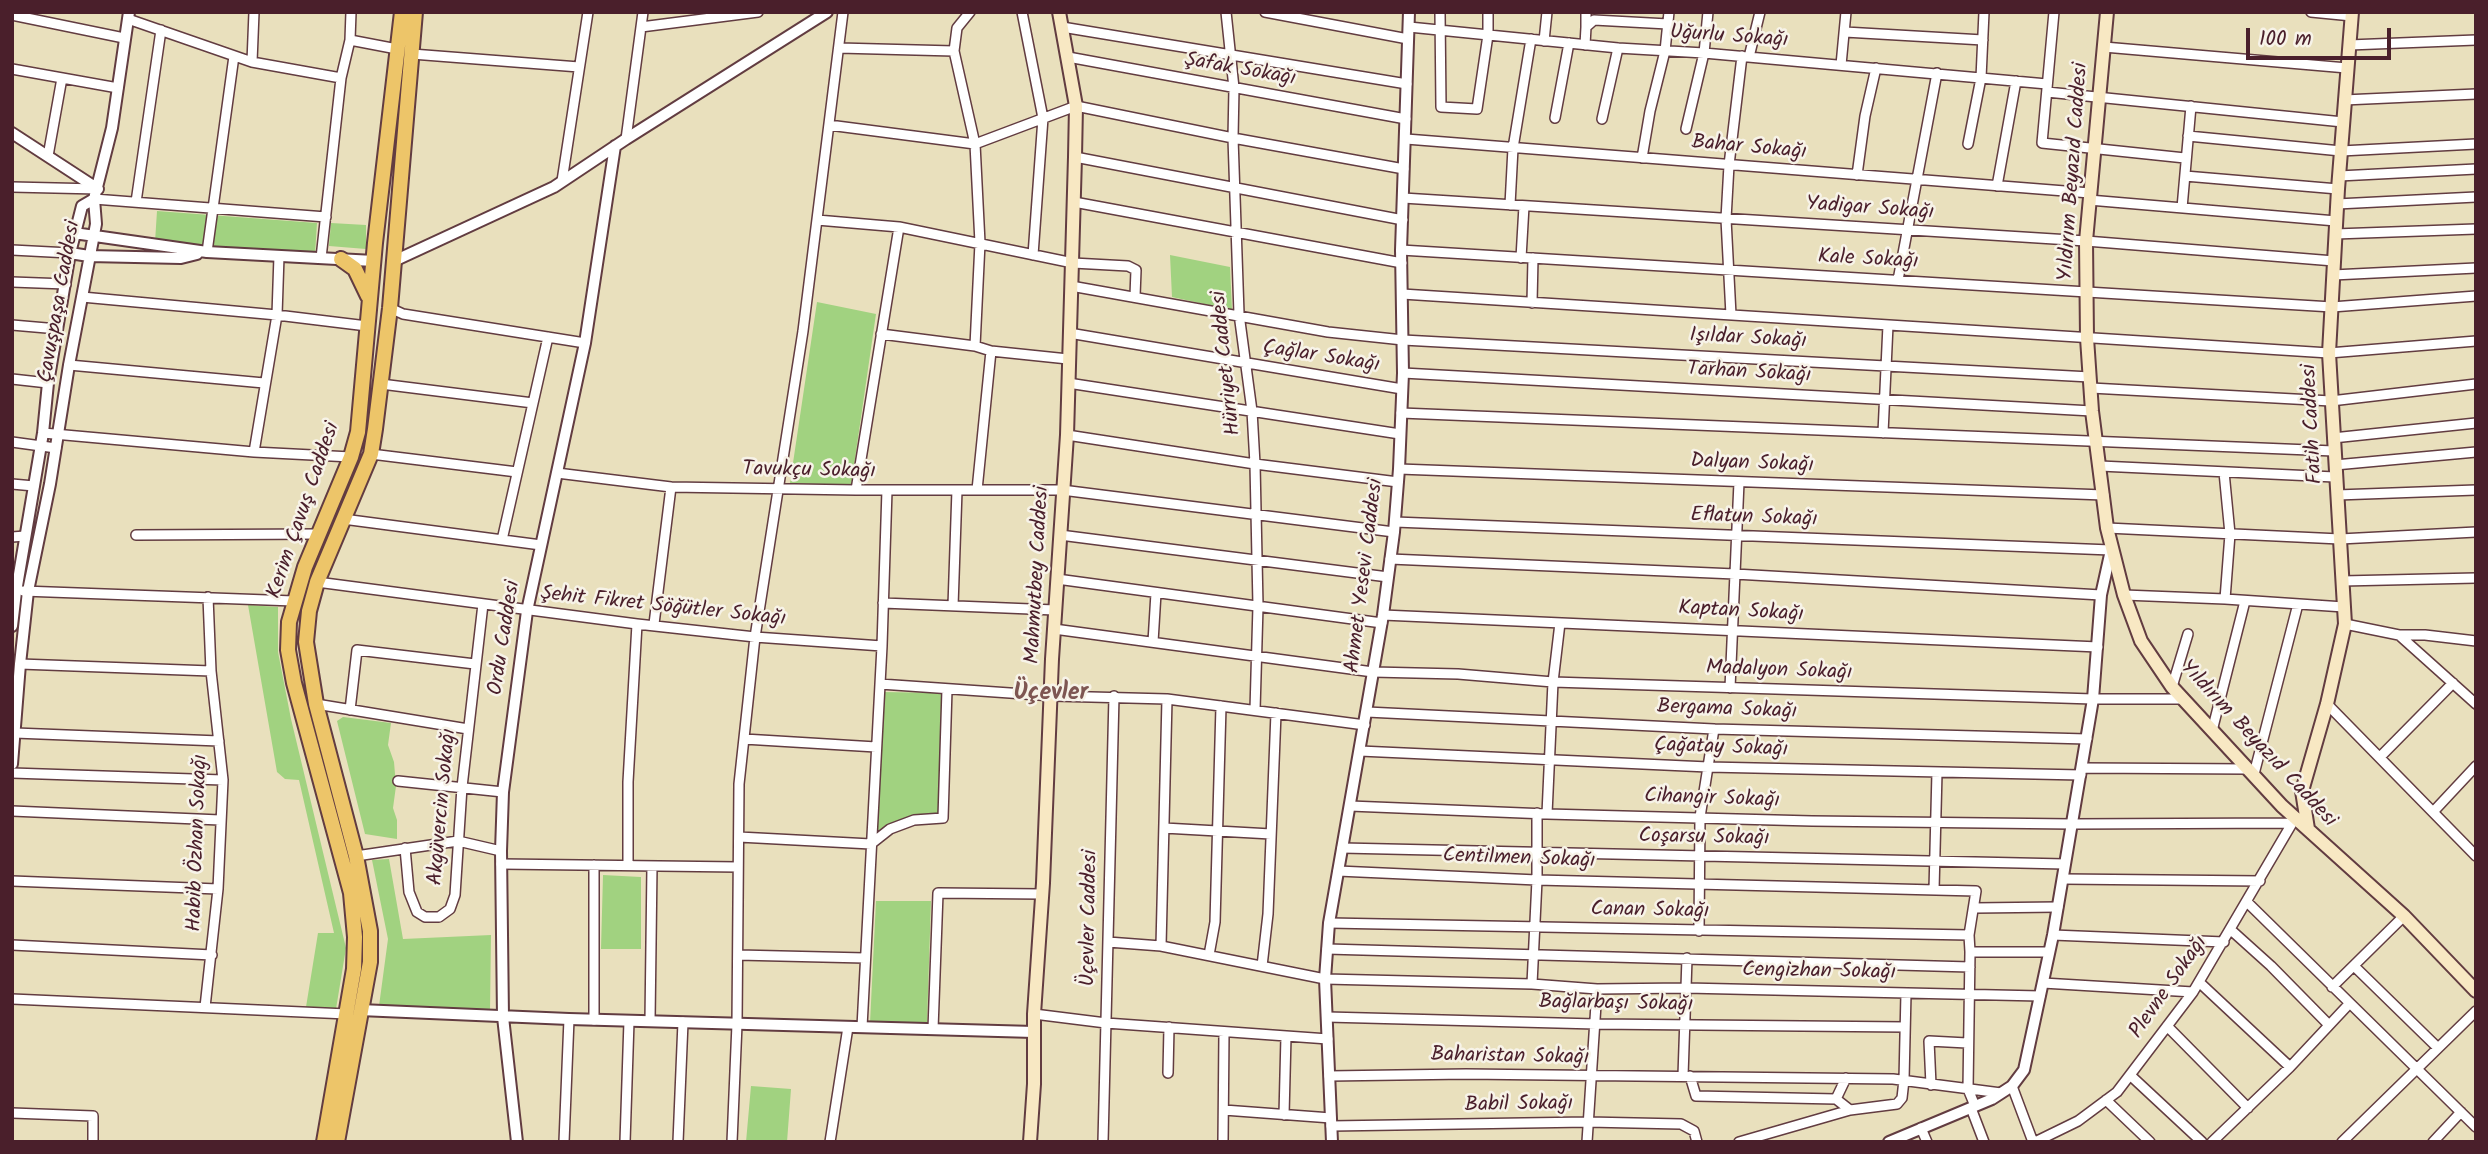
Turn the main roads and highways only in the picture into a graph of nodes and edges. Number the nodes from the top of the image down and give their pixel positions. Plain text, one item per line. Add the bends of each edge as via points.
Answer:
1 (402, 12) edge
2 (415, 12) edge
3 (1059, 12) edge
4 (2107, 12) edge
5 (2352, 14) edge
6 (341, 259) road end
7 (374, 261) junction
8 (394, 261) junction
9 (370, 301) junction
10 (2302, 791) junction
11 (2282, 806) junction
12 (2308, 829) junction
13 (2474, 987) edge
14 (353, 1012) junction
15 (324, 1142) edge
16 (337, 1142) edge
17 (1030, 1142) edge

1 - 7 main road, Kerim Çavuş Caddesi
2 - 8 main road, Kerim Çavuş Caddesi
3 - 17 main road, Mahmutbey Caddesi via 1076,106 1073,263
4 - 11 main road, Yıldırım Beyazıd Caddesi via 2085,291 2092,411 2111,550 2141,641 2172,687
5 - 10 main road, Fatih Caddesi via 2329,353 2345,624
6 - 9 main road via 355,269
7 - 8 main road
7 - 9 main road, Kerim Çavuş Caddesi
8 - 14 main road, Kerim Çavuş Caddesi via 371,454 317,582 306,642 316,704 356,856 370,931 370,962
9 - 14 main road, Kerim Çavuş Caddesi via 358,432 294,601 288,650 351,893
10 - 11 main road
10 - 12 main road, Fatih Caddesi
11 - 12 main road, Yıldırım Beyazıd Caddesi
12 - 13 main road, Yıldırım Beyazıd Caddesi
14 - 15 main road, Kerim Çavuş Caddesi
14 - 16 main road, Kerim Çavuş Caddesi

